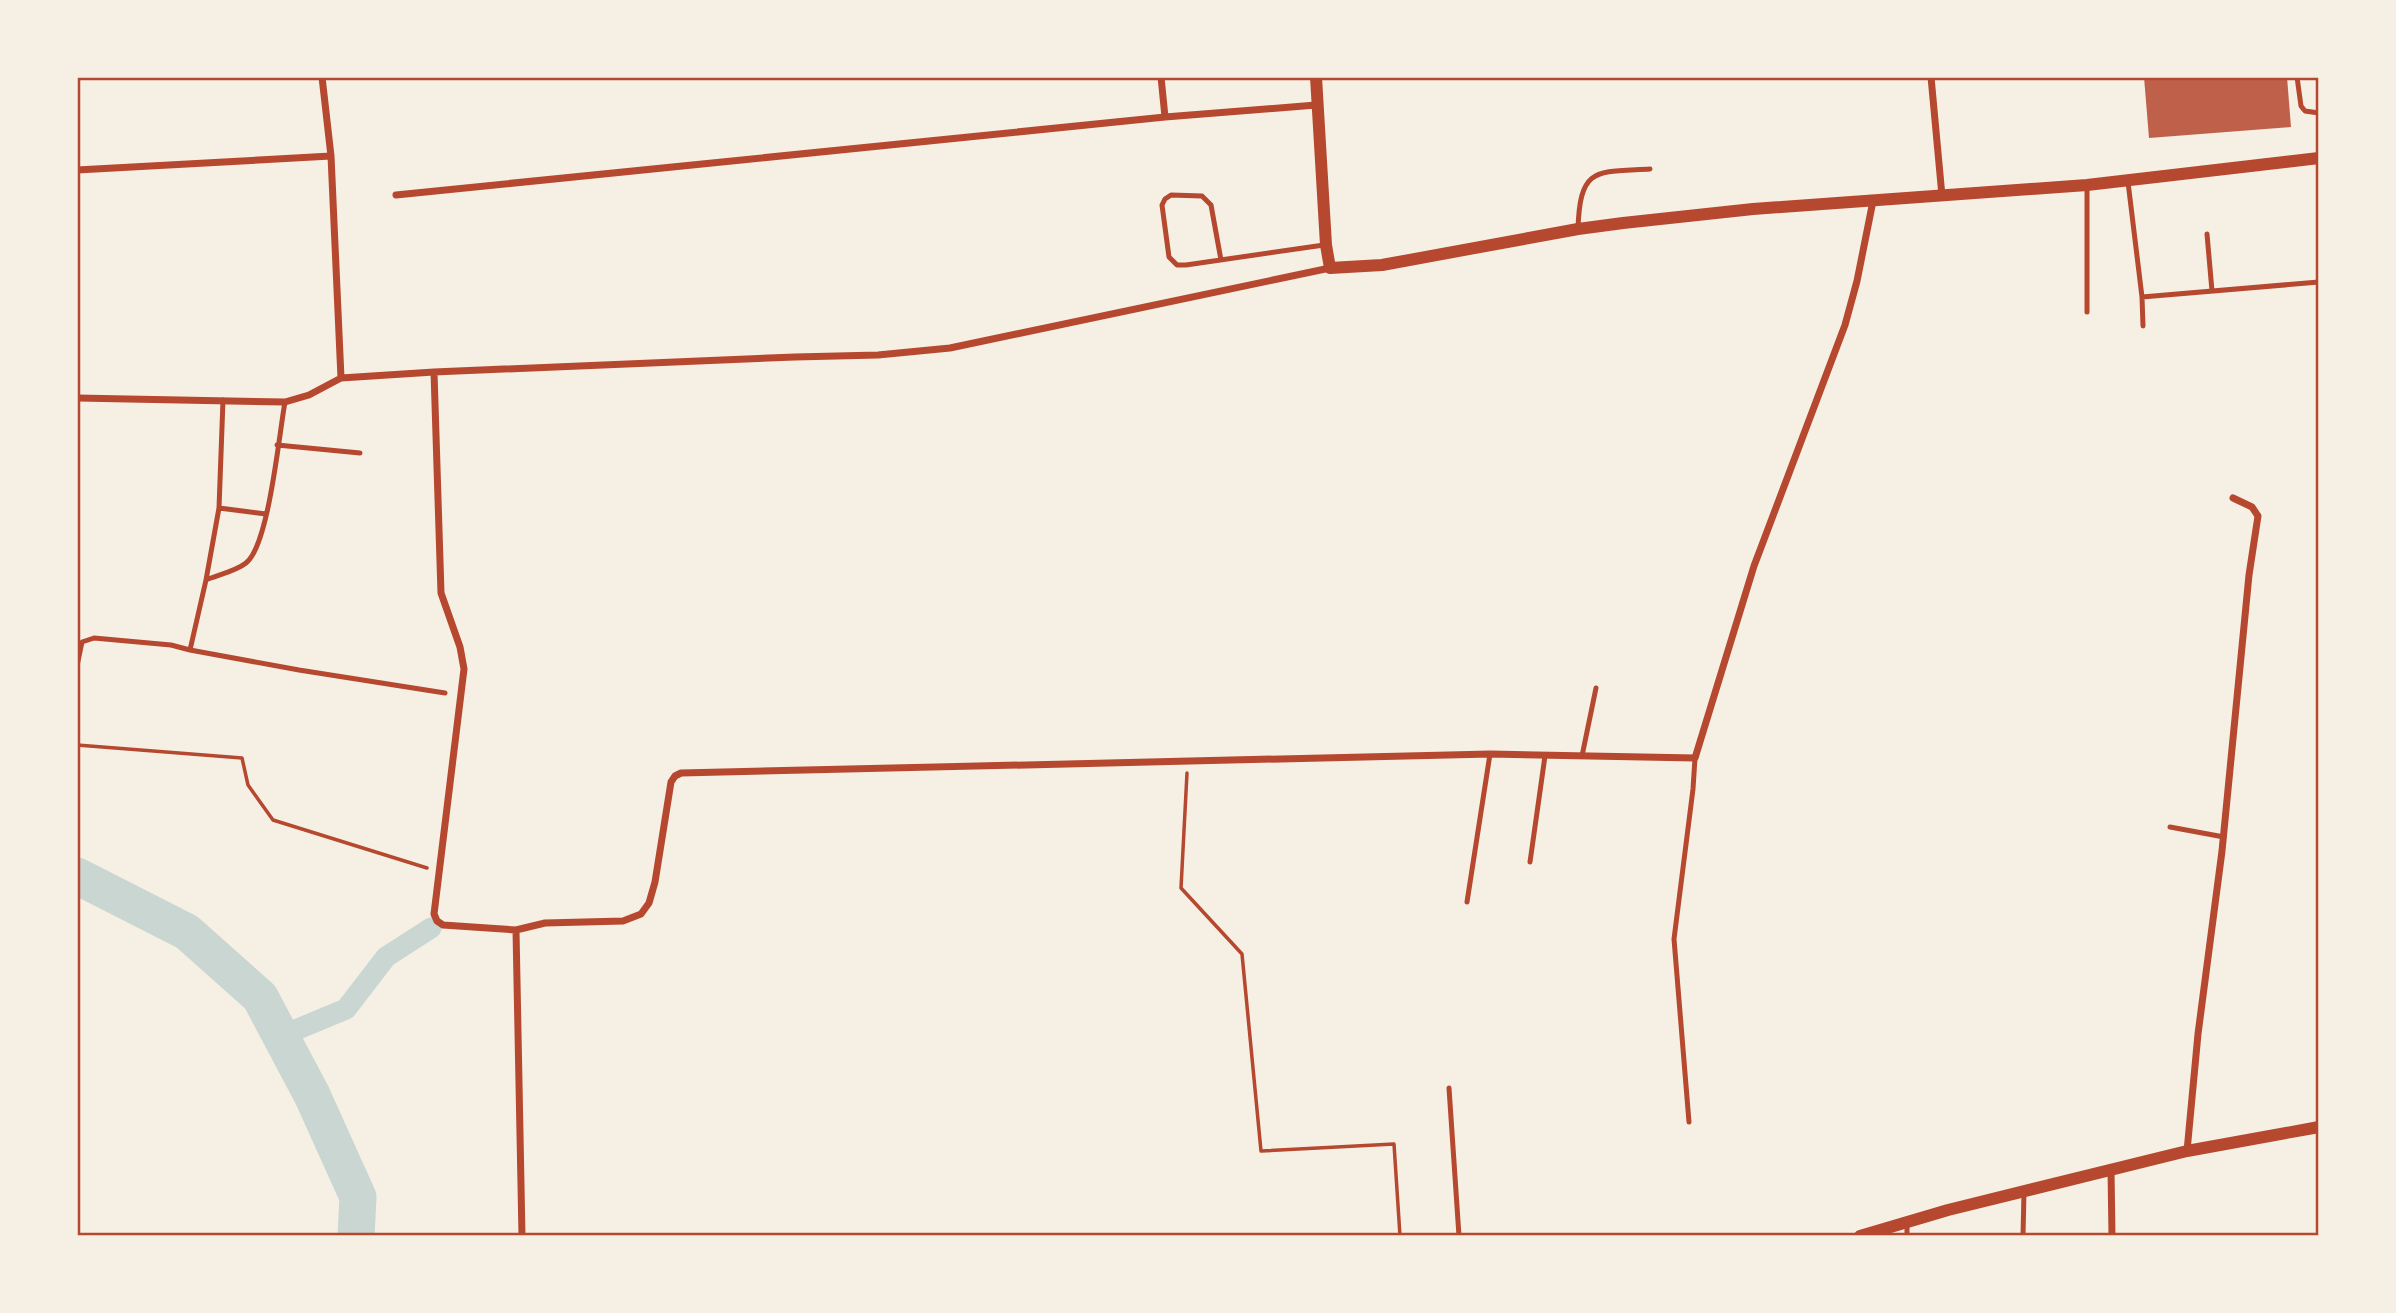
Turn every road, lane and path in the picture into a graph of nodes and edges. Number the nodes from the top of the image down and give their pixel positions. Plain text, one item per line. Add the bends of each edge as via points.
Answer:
1 (322, 77) edge
2 (1161, 77) edge
3 (1315, 77) edge
4 (1931, 77) edge
5 (2297, 77) edge
6 (1316, 104) junction
7 (2319, 113) edge
8 (1165, 117) junction
9 (331, 156) junction
10 (2319, 158) edge
11 (1650, 169) dead end
12 (77, 170) edge
13 (2128, 181) junction
14 (2087, 185) junction
15 (396, 195) dead end
16 (1942, 196) junction
17 (1873, 201) junction
18 (1578, 229) junction
19 (2207, 234) dead end
20 (1326, 245) junction
21 (1221, 260) junction
22 (1331, 268) junction
23 (2319, 282) edge
24 (2212, 291) junction
25 (2142, 297) junction
26 (2087, 312) dead end
27 (2143, 326) dead end
28 (434, 372) junction
29 (341, 378) junction
30 (77, 398) edge
31 (223, 400) junction
32 (285, 402) junction
33 (277, 444) junction
34 (360, 453) dead end
35 (2233, 498) dead end
36 (219, 508) junction
37 (266, 514) junction
38 (206, 580) junction
39 (190, 650) junction
40 (78, 652) edge
41 (77, 666) edge
42 (1595, 688) dead end
43 (444, 693) dead end
44 (77, 745) edge
45 (1490, 754) junction
46 (1545, 756) junction
47 (1582, 756) junction
48 (1695, 758) junction
49 (1188, 760) junction
50 (2170, 827) dead end
51 (2224, 837) junction
52 (1530, 862) dead end
53 (440, 869) junction
54 (1467, 902) dead end
55 (516, 930) junction
56 (1449, 1088) dead end
57 (1689, 1122) dead end
58 (2319, 1127) edge
59 (2188, 1151) junction
60 (2111, 1170) junction
61 (2024, 1192) junction
62 (1907, 1222) junction
63 (1876, 1233) edge
64 (522, 1236) edge
65 (1400, 1236) edge
66 (1459, 1236) edge
67 (1860, 1236) edge
68 (1907, 1236) edge
69 (2023, 1236) edge
70 (2112, 1236) edge

1 - 9 street
2 - 8 street
3 - 6 street
4 - 16 street
5 - 7 lane via 2301,106
6 - 8 street
6 - 20 street
8 - 15 street
9 - 12 street
9 - 29 street
10 - 13 street
11 - 18 lane via 1591,177 1579,202
13 - 14 street
13 - 25 lane
14 - 16 street
14 - 26 lane
16 - 17 street
17 - 18 street
17 - 48 street via 1845,325 1754,566
18 - 22 street via 1382,265
19 - 24 lane
20 - 21 lane
20 - 22 street
21 - 21 lane via 1177,265 1169,257 1165,198 1202,196 1208,201
22 - 28 street via 950,348 878,355
23 - 24 lane
24 - 25 lane
25 - 27 lane
28 - 29 street
28 - 53 street via 441,593 464,669
29 - 32 street
30 - 31 street
31 - 32 street
31 - 36 lane
32 - 33 lane
33 - 34 lane
33 - 37 lane
35 - 51 street via 2252,507 2258,516
36 - 37 lane
36 - 38 lane
37 - 38 lane via 257,549 246,563
38 - 39 lane
39 - 40 lane via 94,638 82,642
39 - 43 lane
40 - 41 lane
42 - 47 lane
44 - 53 path via 242,758 248,785 273,820 424,868
45 - 46 street
45 - 49 street
45 - 54 lane
46 - 47 street
46 - 52 lane
47 - 48 street
48 - 57 lane via 1674,939
49 - 55 street via 681,773 671,782 655,882 641,914 623,921 545,923
49 - 65 path via 1181,888 1242,954 1261,1151 1394,1144
50 - 51 lane
51 - 59 street via 2197,1034
53 - 55 street via 437,921
55 - 64 street
56 - 66 lane
58 - 59 street
59 - 60 street
60 - 61 street
60 - 70 street
61 - 62 street
61 - 69 lane
62 - 63 street
62 - 68 lane
63 - 67 street

